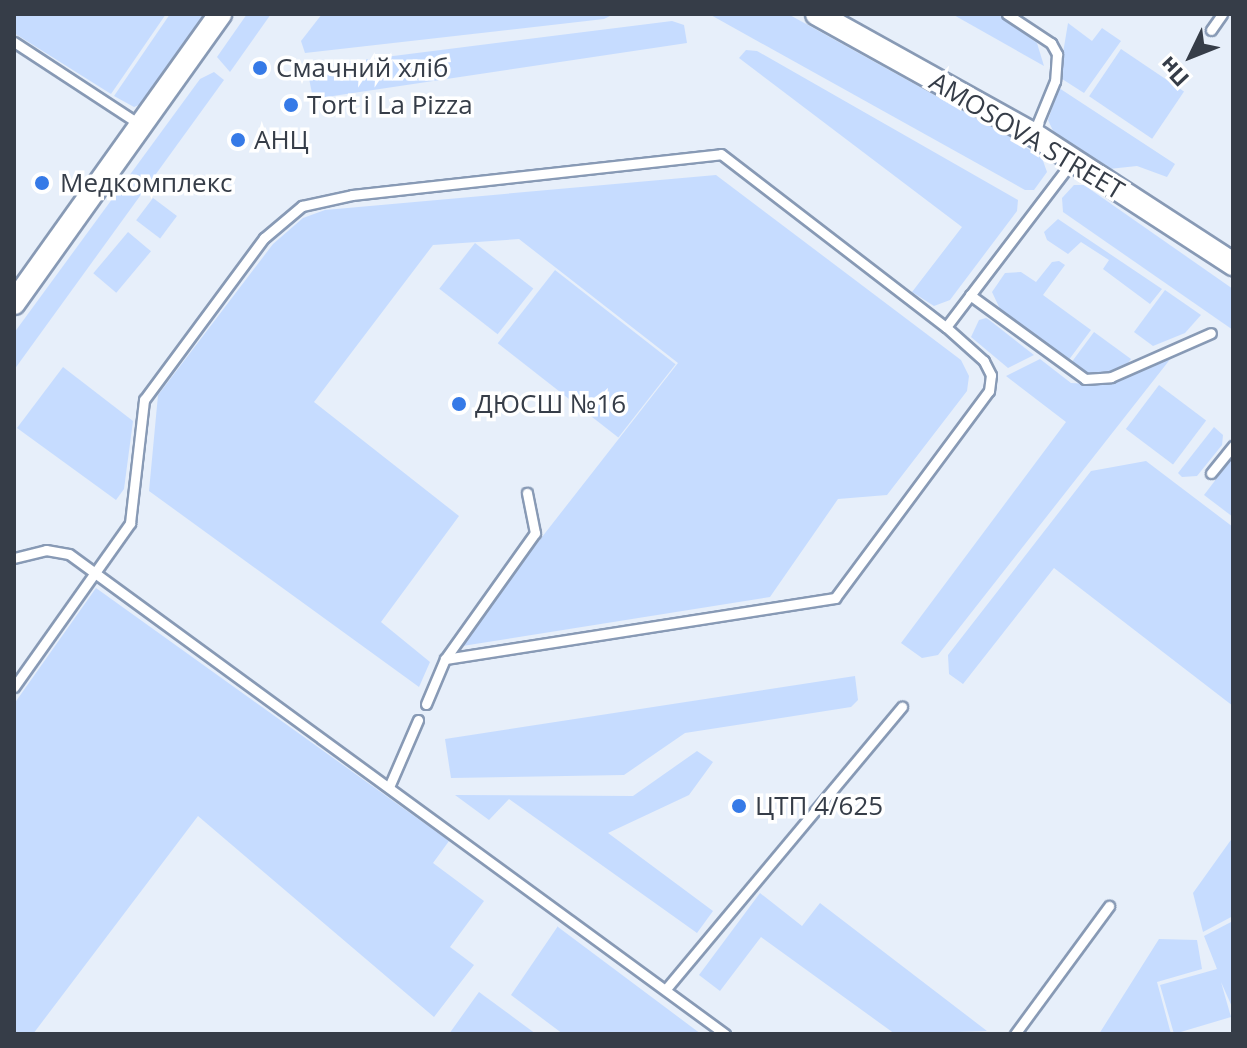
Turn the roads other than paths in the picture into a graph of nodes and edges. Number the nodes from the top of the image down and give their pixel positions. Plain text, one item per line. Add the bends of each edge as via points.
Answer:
1 (220, 14) edge
2 (817, 14) edge
3 (1007, 14) edge
4 (1222, 14) edge
5 (1211, 30) dead end
6 (14, 42) edge
7 (141, 125) junction
8 (1033, 134) junction
9 (1073, 160) junction
10 (1233, 264) edge
11 (23, 277) edge
12 (970, 295) junction
13 (14, 303) edge
14 (946, 327) junction
15 (1211, 333) dead end
16 (1233, 446) edge
17 (1211, 473) dead end
18 (527, 493) dead end
19 (14, 558) edge
20 (94, 572) junction
21 (445, 659) junction
22 (14, 687) edge
23 (426, 704) dead end
24 (902, 707) dead end
25 (418, 720) dead end
26 (389, 787) junction
27 (1109, 906) dead end
28 (666, 989) junction
29 (725, 1034) edge
30 (1015, 1034) edge

1 - 7 street
2 - 8 street, AMOSOVA STREET
3 - 8 lane via 1051,43 1057,54 1055,81
4 - 5 lane
6 - 7 lane
7 - 11 street
8 - 9 street, AMOSOVA STREET
9 - 10 street, AMOSOVA STREET
9 - 12 lane
11 - 13 street
12 - 14 lane
12 - 15 lane via 1085,379 1111,377
14 - 20 lane via 721,154 313,202 289,214 264,238 144,400 130,523
14 - 21 lane via 984,361 992,379 989,391 835,598
16 - 17 lane
18 - 21 lane via 535,533
19 - 20 lane via 58,551
20 - 22 lane
20 - 26 lane
21 - 23 lane
24 - 28 lane
25 - 26 lane
26 - 28 lane
27 - 30 lane
28 - 29 lane

